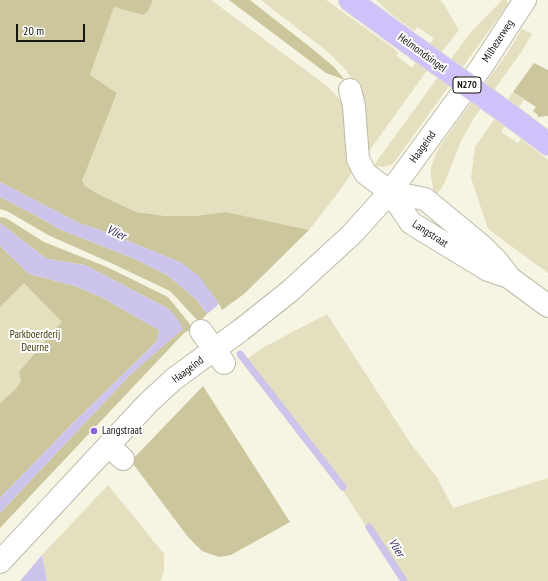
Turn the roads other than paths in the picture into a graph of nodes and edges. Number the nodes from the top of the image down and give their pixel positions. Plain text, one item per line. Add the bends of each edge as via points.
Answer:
1 (350, 0) edge
2 (525, 0) edge
3 (350, 90) dead end
4 (456, 101) joint
5 (548, 144) edge
6 (390, 192) junction
7 (548, 306) edge
8 (201, 331) dead end
9 (219, 356) junction
10 (0, 562) edge

1 - 5 main road, Helmondsingel / N270, bridge
2 - 4 street, Milhezerweg
3 - 6 street via 354,106 358,159 365,173
4 - 6 street, Haageind
6 - 7 street, Langstraat via 426,198 482,246 510,278
6 - 9 street, Haageind via 352,234 296,286 241,330
8 - 9 street
9 - 10 street, Haageind via 174,379 148,404 116,453

